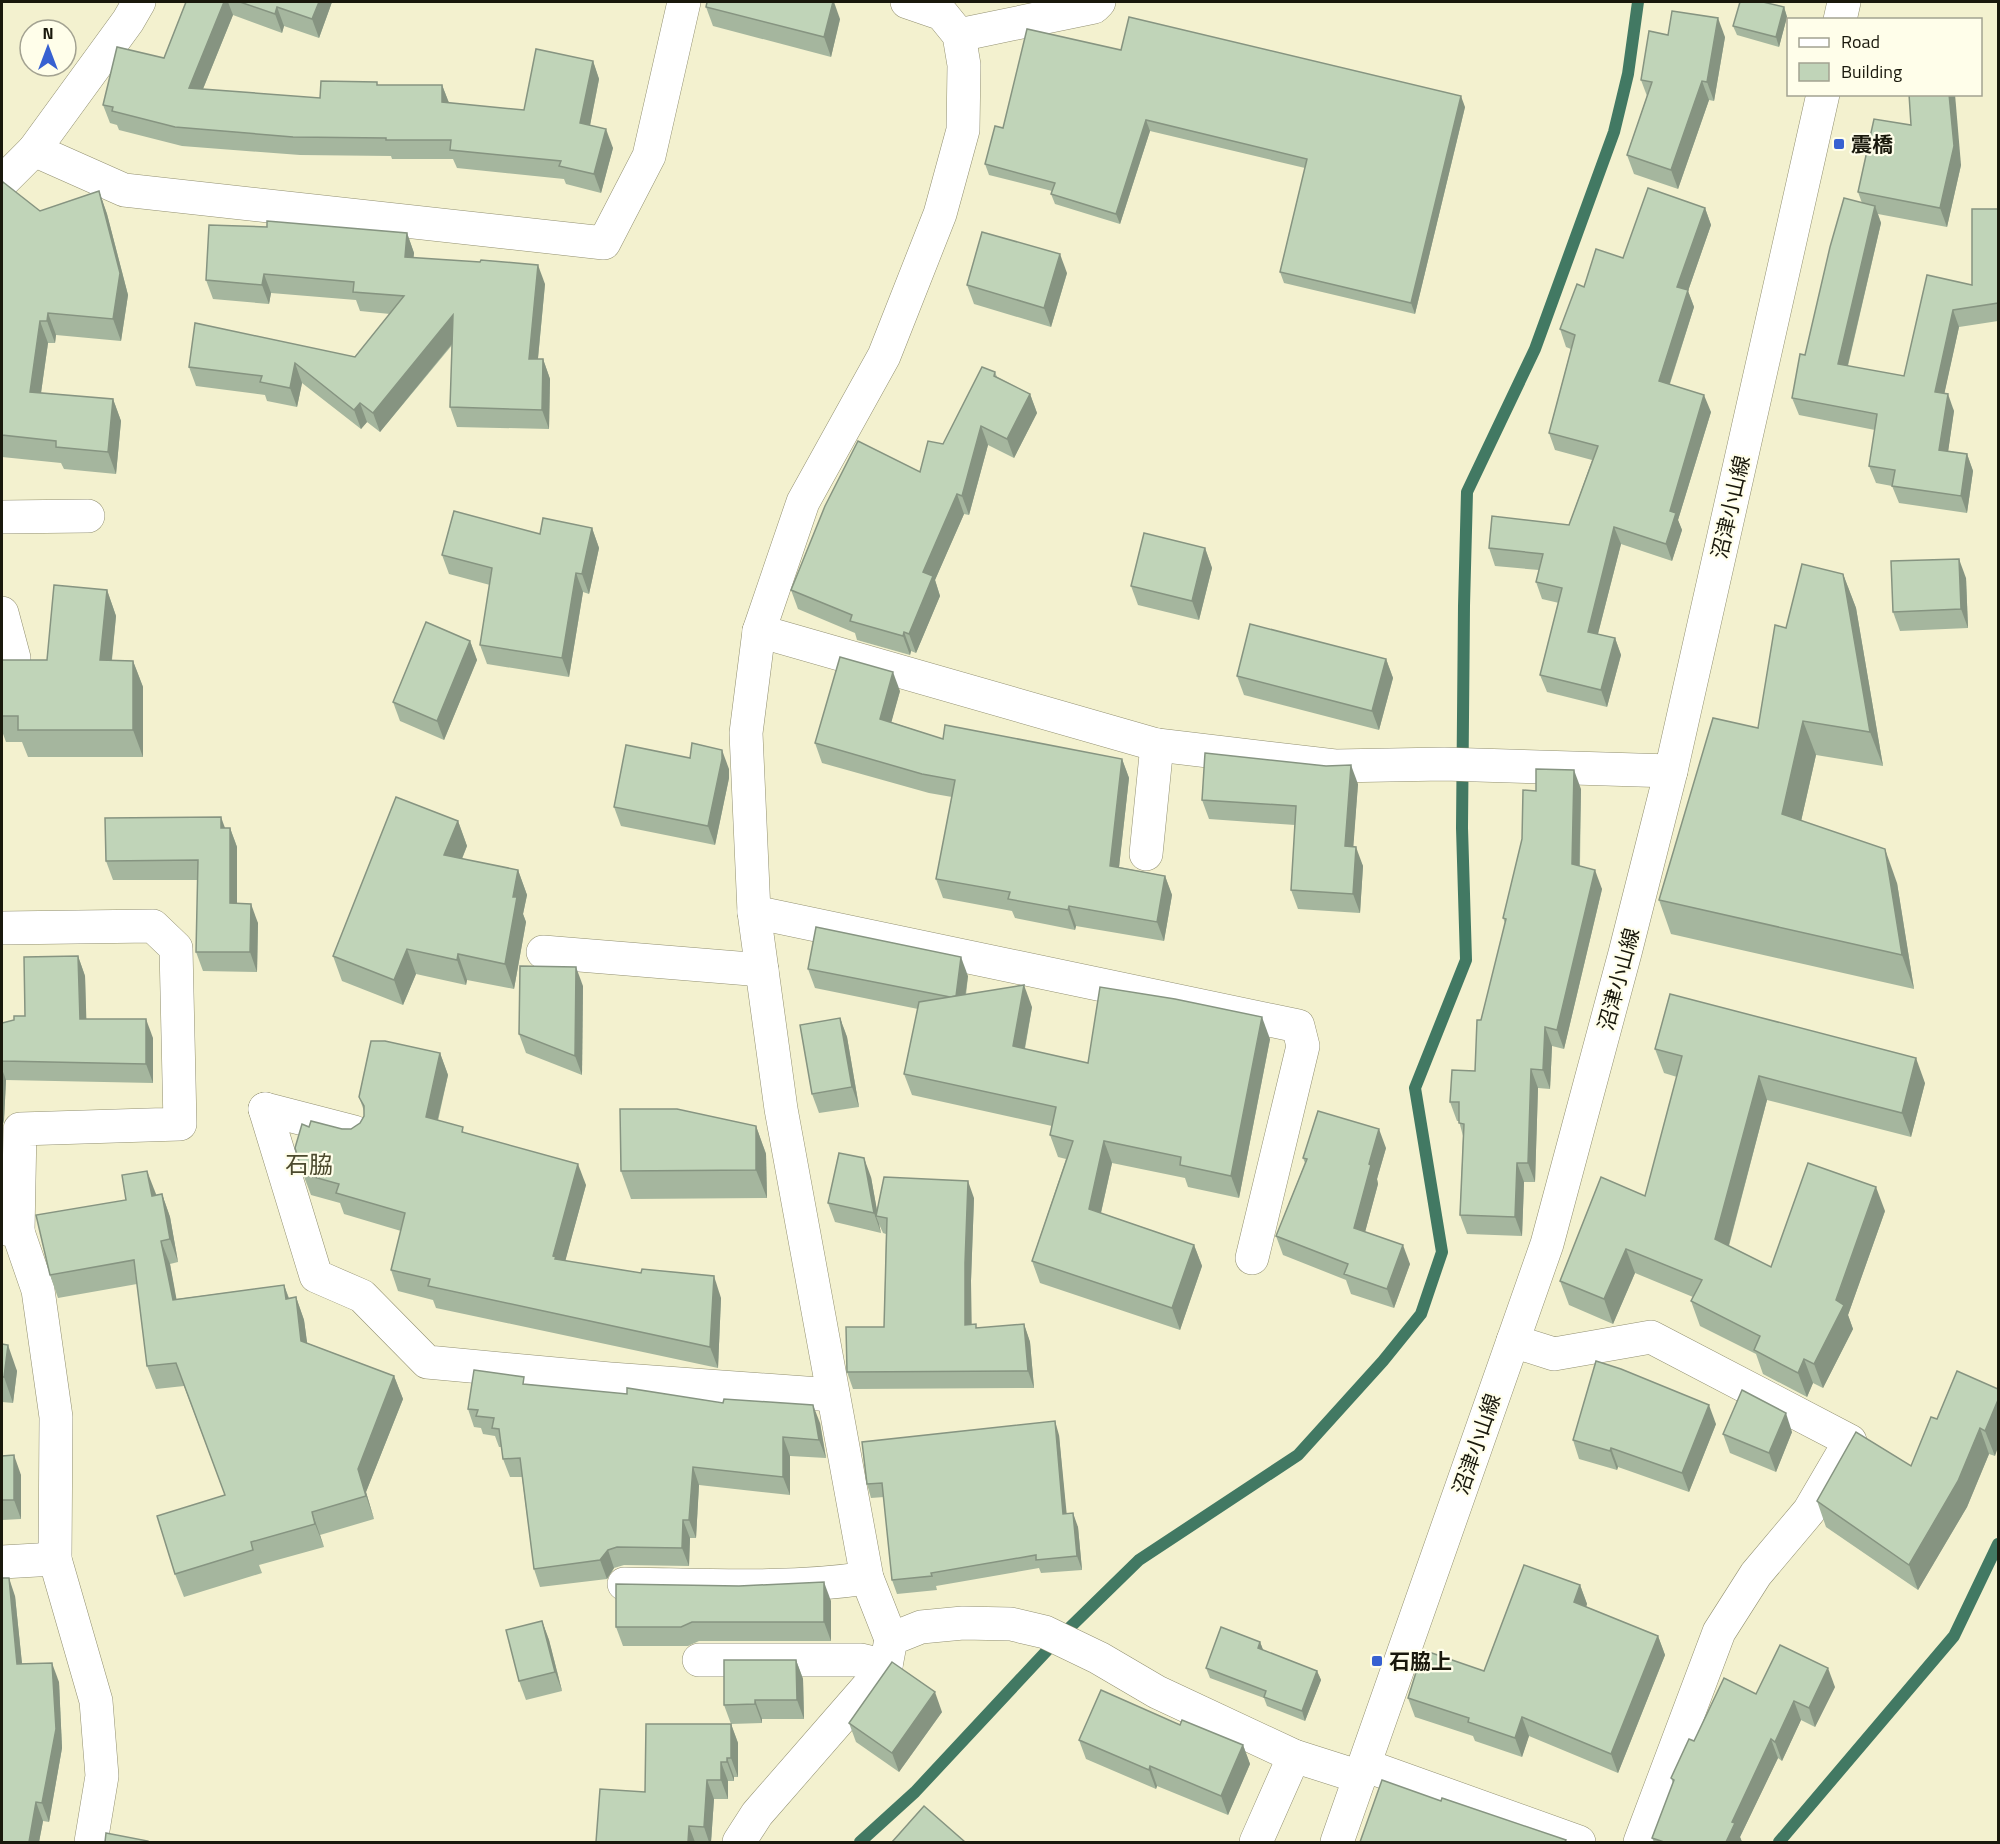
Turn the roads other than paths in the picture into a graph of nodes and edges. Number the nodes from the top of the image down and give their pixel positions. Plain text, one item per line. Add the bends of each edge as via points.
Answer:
1 (139, 2) edge
2 (684, 2) edge
3 (907, 2) edge
4 (1098, 2) edge
5 (1844, 2) edge
6 (997, 15) edge
7 (1840, 18) edge
8 (959, 35) junction
9 (1823, 96) edge
10 (34, 150) junction
11 (2, 182) edge
12 (88, 516) dead end
13 (2, 517) edge
14 (2, 613) edge
15 (759, 631) junction
16 (14, 658) edge
17 (1157, 745) junction
18 (1671, 771) junction
19 (1146, 854) dead end
20 (754, 912) junction
21 (2, 928) edge
22 (543, 952) dead end
23 (762, 969) junction
24 (354, 1132) edge
25 (10, 1230) edge
26 (1252, 1258) dead end
27 (1513, 1341) junction
28 (833, 1395) junction
29 (55, 1559) junction
30 (2, 1562) edge
31 (867, 1578) junction
32 (624, 1584) edge
33 (888, 1652) junction
34 (699, 1660) dead end
35 (1294, 1756) junction
36 (1362, 1771) junction
37 (91, 1842) edge
38 (739, 1842) edge
39 (1256, 1842) edge
40 (1337, 1842) edge
41 (1579, 1842) edge
42 (1640, 1842) edge

1 - 10 street
2 - 10 street via 649,156 604,243 124,190
3 - 8 street via 942,14
4 - 6 street via 1094,7
5 - 7 street
6 - 8 street
8 - 15 street via 964,64 963,130 940,214 884,356 803,502
9 - 18 street, 沼津小山線
10 - 11 street
12 - 13 street
14 - 16 street
15 - 17 street
15 - 20 street via 746,733
17 - 18 street via 1335,766 1444,764
17 - 19 street
18 - 27 street, 沼津小山線 via 1550,1233
20 - 23 street
20 - 26 street via 1298,1026 1303,1046
21 - 25 street via 153,926 176,948 180,1124 20,1129
22 - 23 street
23 - 28 street via 781,1109
24 - 28 street via 265,1109 316,1276 362,1296 427,1362
25 - 29 street via 38,1290 56,1417
27 - 36 street, 沼津小山線
27 - 42 street via 1554,1354 1650,1337 1850,1441 1809,1511 1756,1574 1719,1632
28 - 31 street
29 - 30 street
29 - 37 street via 96,1701 102,1776
31 - 32 street via 747,1586
31 - 33 street
33 - 34 street via 861,1660
33 - 35 street via 921,1627 1011,1624 1045,1632 1157,1692
33 - 38 street via 757,1814
35 - 36 street
35 - 39 street
36 - 40 street, 沼津小山線
36 - 41 street

